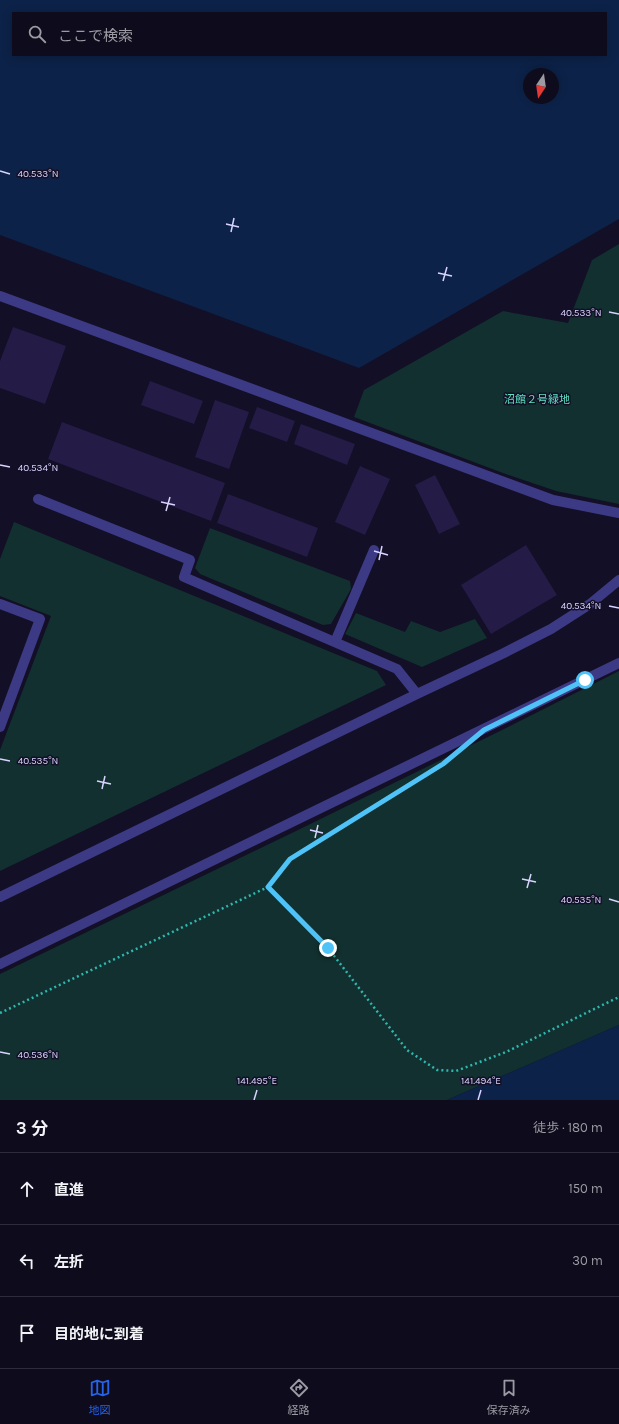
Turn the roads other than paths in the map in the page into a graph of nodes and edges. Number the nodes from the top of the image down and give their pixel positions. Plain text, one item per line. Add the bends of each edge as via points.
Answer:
1 (0, 296) edge
2 (38, 499) dead end
3 (619, 513) edge
4 (374, 550) dead end
5 (619, 580) edge
6 (0, 604) edge
7 (335, 642) junction
8 (619, 663) edge
9 (417, 694) junction
10 (0, 727) edge
11 (0, 897) edge
12 (0, 964) edge

1 - 3 street via 553,500
2 - 7 street via 190,560 184,577
4 - 7 street
5 - 9 street via 590,604 551,629
6 - 10 street via 40,619
7 - 9 street via 397,669
8 - 12 street
9 - 11 street

